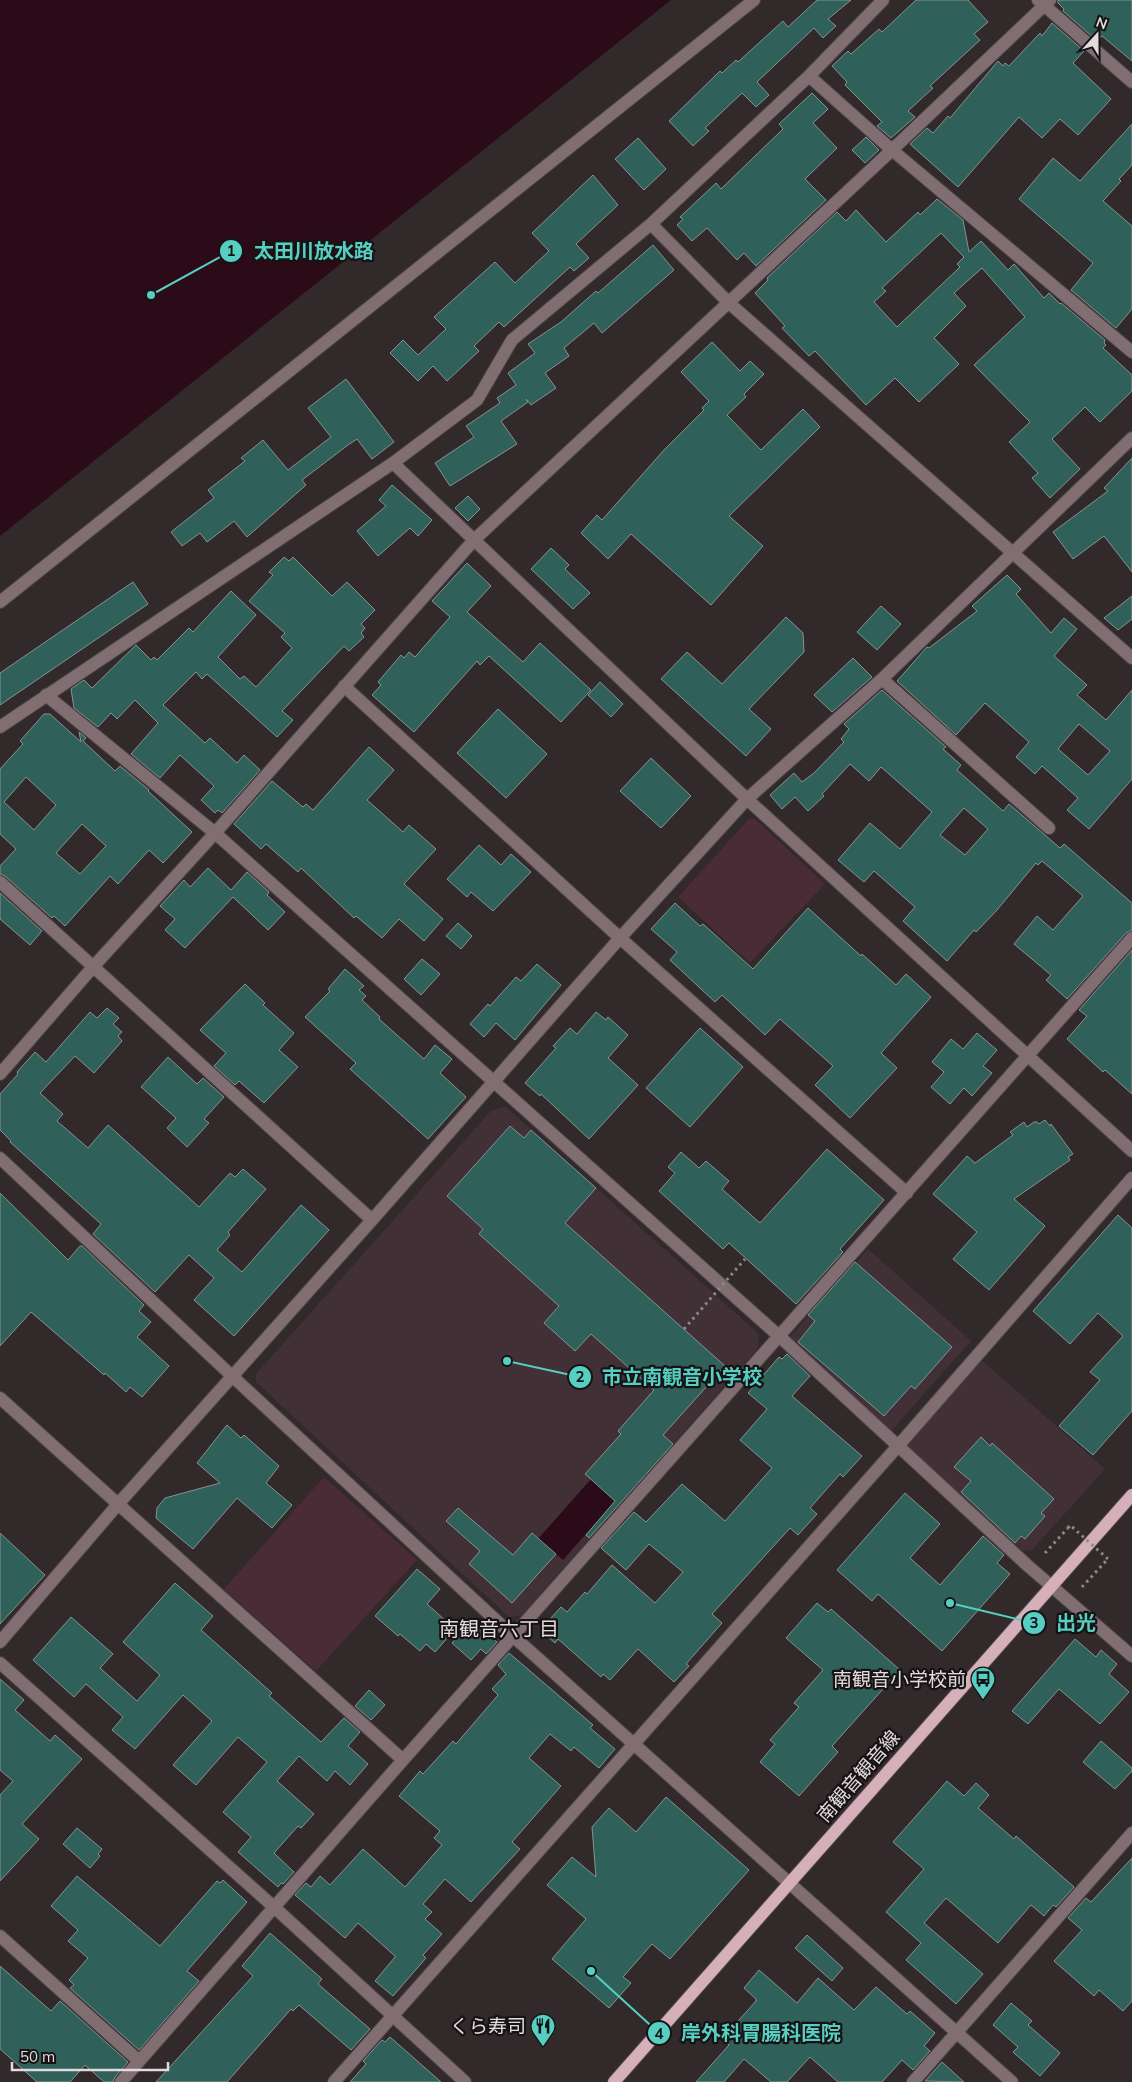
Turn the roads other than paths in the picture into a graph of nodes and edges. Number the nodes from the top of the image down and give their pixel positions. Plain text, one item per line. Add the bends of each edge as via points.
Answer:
1 (754, 0) edge
2 (884, 0) edge
3 (1044, 2) edge
4 (808, 76) junction
5 (1132, 82) edge
6 (892, 150) junction
7 (651, 224) junction
8 (729, 304) junction
9 (1132, 352) edge
10 (1132, 438) edge
11 (393, 464) junction
12 (474, 540) junction
13 (1012, 554) junction
14 (0, 602) edge
15 (1132, 658) edge
16 (882, 679) junction
17 (344, 686) junction
18 (46, 695) junction
19 (0, 727) edge
20 (747, 800) junction
21 (1049, 828) dead end
22 (215, 833) junction
23 (0, 882) edge
24 (620, 938) junction
25 (1132, 938) edge
26 (93, 967) junction
27 (1027, 1056) junction
28 (0, 1074) edge
29 (495, 1082) junction
30 (1132, 1151) edge
31 (0, 1158) edge
32 (1132, 1178) edge
33 (907, 1193) junction
34 (372, 1220) junction
35 (779, 1336) junction
36 (232, 1376) junction
37 (0, 1398) edge
38 (898, 1446) junction
39 (1132, 1495) edge
40 (119, 1503) junction
41 (1051, 1585) junction
42 (514, 1636) junction
43 (0, 1642) edge
44 (1132, 1656) edge
45 (0, 1663) edge
46 (634, 1744) junction
47 (403, 1760) junction
48 (1132, 1833) edge
49 (788, 1882) junction
50 (274, 1907) junction
51 (0, 1936) edge
52 (392, 2015) junction
53 (957, 2033) junction
54 (139, 2061) junction
55 (121, 2082) edge
56 (334, 2082) edge
57 (465, 2082) edge
58 (614, 2082) edge
59 (914, 2082) edge
60 (1012, 2082) edge

1 - 14 street
2 - 4 street
3 - 5 street
3 - 6 street
4 - 6 street
4 - 7 street
6 - 8 street
6 - 9 street
7 - 8 street
7 - 11 street via 512,340 477,400
8 - 12 street
8 - 13 street
10 - 13 street
11 - 12 street
11 - 18 street
12 - 17 street
12 - 20 street
13 - 15 street
13 - 16 street
16 - 20 street
16 - 21 street
17 - 22 street
17 - 24 street
18 - 19 street
18 - 22 street
20 - 24 street
20 - 27 street
22 - 26 street
22 - 29 street
23 - 26 street
24 - 29 street
24 - 33 street
25 - 27 street
26 - 28 street
26 - 34 street
27 - 30 street
27 - 33 street
29 - 34 street
29 - 35 street
31 - 36 street
32 - 38 street
33 - 35 street
34 - 36 street
35 - 38 street
35 - 42 street
36 - 40 street
36 - 42 street
37 - 40 street
38 - 41 street
38 - 46 street
39 - 41 main road, 南観音観音線
40 - 43 street
40 - 47 street
41 - 44 street
41 - 49 main road, 南観音観音線
42 - 46 street
42 - 47 street
45 - 50 street
46 - 49 street
46 - 52 street
47 - 50 street
48 - 53 street
49 - 53 street
49 - 58 main road, 南観音観音線
50 - 52 street
50 - 54 street
51 - 54 street
52 - 56 street
52 - 57 street
53 - 59 street
53 - 60 street
54 - 55 street

